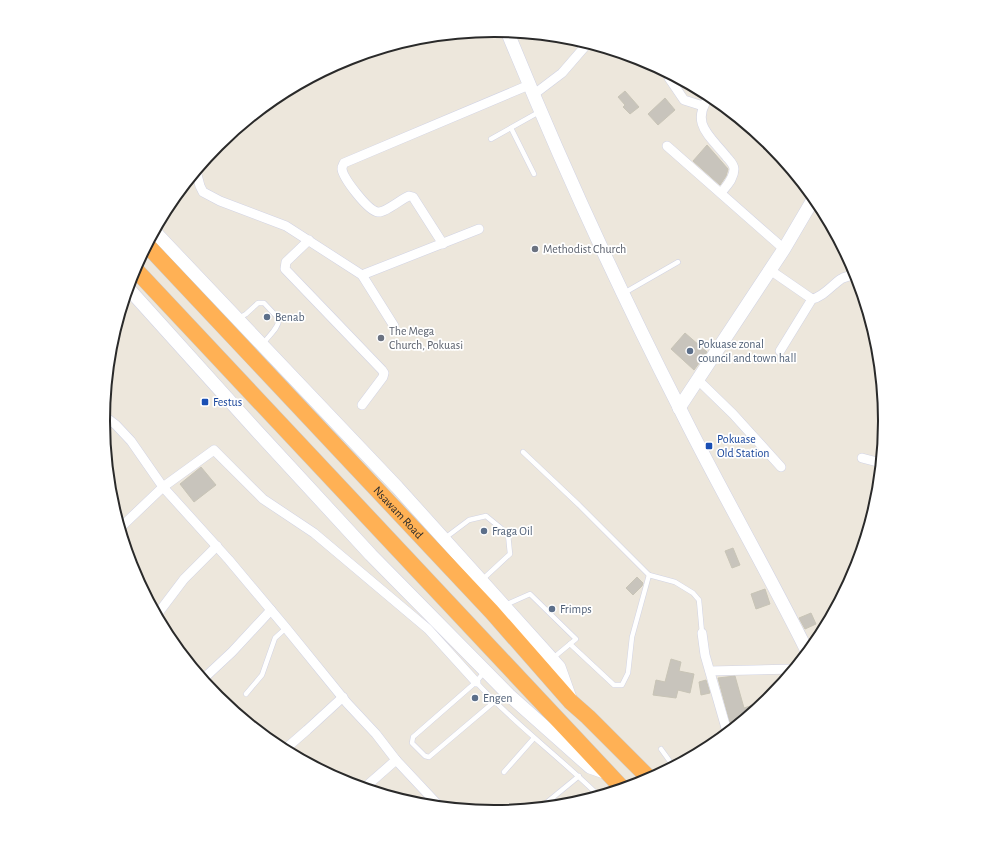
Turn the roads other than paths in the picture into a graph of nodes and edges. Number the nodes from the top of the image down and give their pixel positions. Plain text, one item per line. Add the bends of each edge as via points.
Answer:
1 (510, 38) edge
2 (584, 48) edge
3 (671, 81) edge
4 (531, 90) junction
5 (706, 101) edge
6 (703, 106) junction
7 (540, 111) junction
8 (511, 128) junction
9 (491, 139) dead end
10 (667, 146) dead end
11 (534, 174) dead end
12 (198, 177) edge
13 (721, 193) junction
14 (811, 203) edge
15 (479, 229) dead end
16 (158, 235) edge
17 (309, 240) junction
18 (444, 244) junction
19 (784, 248) junction
20 (150, 249) edge
21 (678, 262) dead end
22 (770, 270) junction
23 (139, 274) edge
24 (362, 275) junction
25 (850, 277) edge
26 (132, 293) edge
27 (622, 293) junction
28 (812, 299) junction
29 (237, 319) junction
30 (394, 326) dead end
31 (262, 345) junction
32 (780, 351) dead end
33 (698, 380) junction
34 (362, 405) dead end
35 (679, 408) junction
36 (110, 420) edge
37 (523, 452) dead end
38 (862, 458) dead end
39 (876, 462) edge
40 (781, 467) dead end
41 (163, 487) junction
42 (124, 525) edge
43 (444, 538) junction
44 (217, 546) junction
45 (649, 575) junction
46 (482, 581) junction
47 (504, 605) junction
48 (271, 610) junction
49 (160, 611) edge
50 (286, 628) junction
51 (702, 633) joint
52 (570, 644) junction
53 (805, 647) edge
54 (463, 648) junction
55 (552, 659) junction
56 (504, 663) junction
57 (788, 669) edge
58 (485, 670) junction
59 (710, 671) junction
60 (206, 676) edge
61 (476, 682) junction
62 (246, 694) dead end
63 (509, 695) junction
64 (343, 698) junction
65 (494, 702) junction
66 (571, 702) junction
67 (726, 728) dead end
68 (534, 738) junction
69 (288, 746) edge
70 (661, 749) dead end
71 (396, 760) junction
72 (671, 762) edge
73 (504, 772) dead end
74 (607, 773) junction
75 (646, 775) edge
76 (579, 776) junction
77 (367, 785) edge
78 (619, 786) edge
79 (596, 792) edge
80 (435, 802) edge
81 (547, 803) edge

1 - 4 main road
2 - 4 street via 562,73
3 - 6 street via 684,100
4 - 7 main road
4 - 18 street via 342,165 342,170 350,183 366,204 376,212 409,196 413,197
5 - 6 street
6 - 13 street via 700,114 705,131 734,168 733,176
7 - 8 lane
7 - 27 main road
8 - 9 lane
8 - 11 lane
10 - 13 street
12 - 17 street via 203,192 286,226
13 - 19 street
14 - 19 main road
15 - 18 street
16 - 29 main road
17 - 24 street
17 - 34 street via 286,262 285,269 384,373
18 - 24 street
19 - 22 main road
20 - 66 highway, Nsawam Road via 492,612
21 - 27 lane
22 - 28 street
22 - 33 main road
23 - 56 highway, Nsawam Road
24 - 30 street
25 - 28 street via 843,278
26 - 54 main road via 371,556
27 - 35 main road
28 - 32 street
29 - 31 main road
29 - 31 lane via 258,303 264,303 279,322
31 - 43 main road
33 - 35 main road
33 - 40 street
35 - 53 main road
36 - 41 street via 131,441
37 - 45 lane
38 - 39 street
41 - 42 street
41 - 44 street
41 - 61 street via 214,450 263,499 314,533 428,629
43 - 46 main road
43 - 46 lane via 469,520 486,516 508,534 510,554
44 - 48 street
44 - 49 street via 184,579
45 - 51 lane via 675,582 693,592 699,600
45 - 52 lane via 632,637 628,673 622,685 614,685
46 - 47 main road
47 - 52 lane via 530,594 576,639
47 - 55 main road
48 - 50 street
48 - 60 street
50 - 62 lane via 275,638 262,675
50 - 64 street
51 - 59 street
52 - 55 lane
54 - 56 main road
54 - 58 main road
55 - 66 main road via 559,667
56 - 74 highway, Nsawam Road
57 - 59 street
58 - 61 lane
58 - 63 main road
59 - 67 street
61 - 65 lane
61 - 65 lane via 413,737 412,743 425,756 430,757
63 - 65 lane
63 - 74 main road via 590,767
64 - 69 street
64 - 71 street
65 - 68 lane
66 - 75 highway, Nsawam Road
68 - 73 lane
68 - 76 lane
70 - 72 lane
71 - 77 street
71 - 80 street
74 - 78 highway, Nsawam Road
76 - 79 lane
76 - 81 lane

